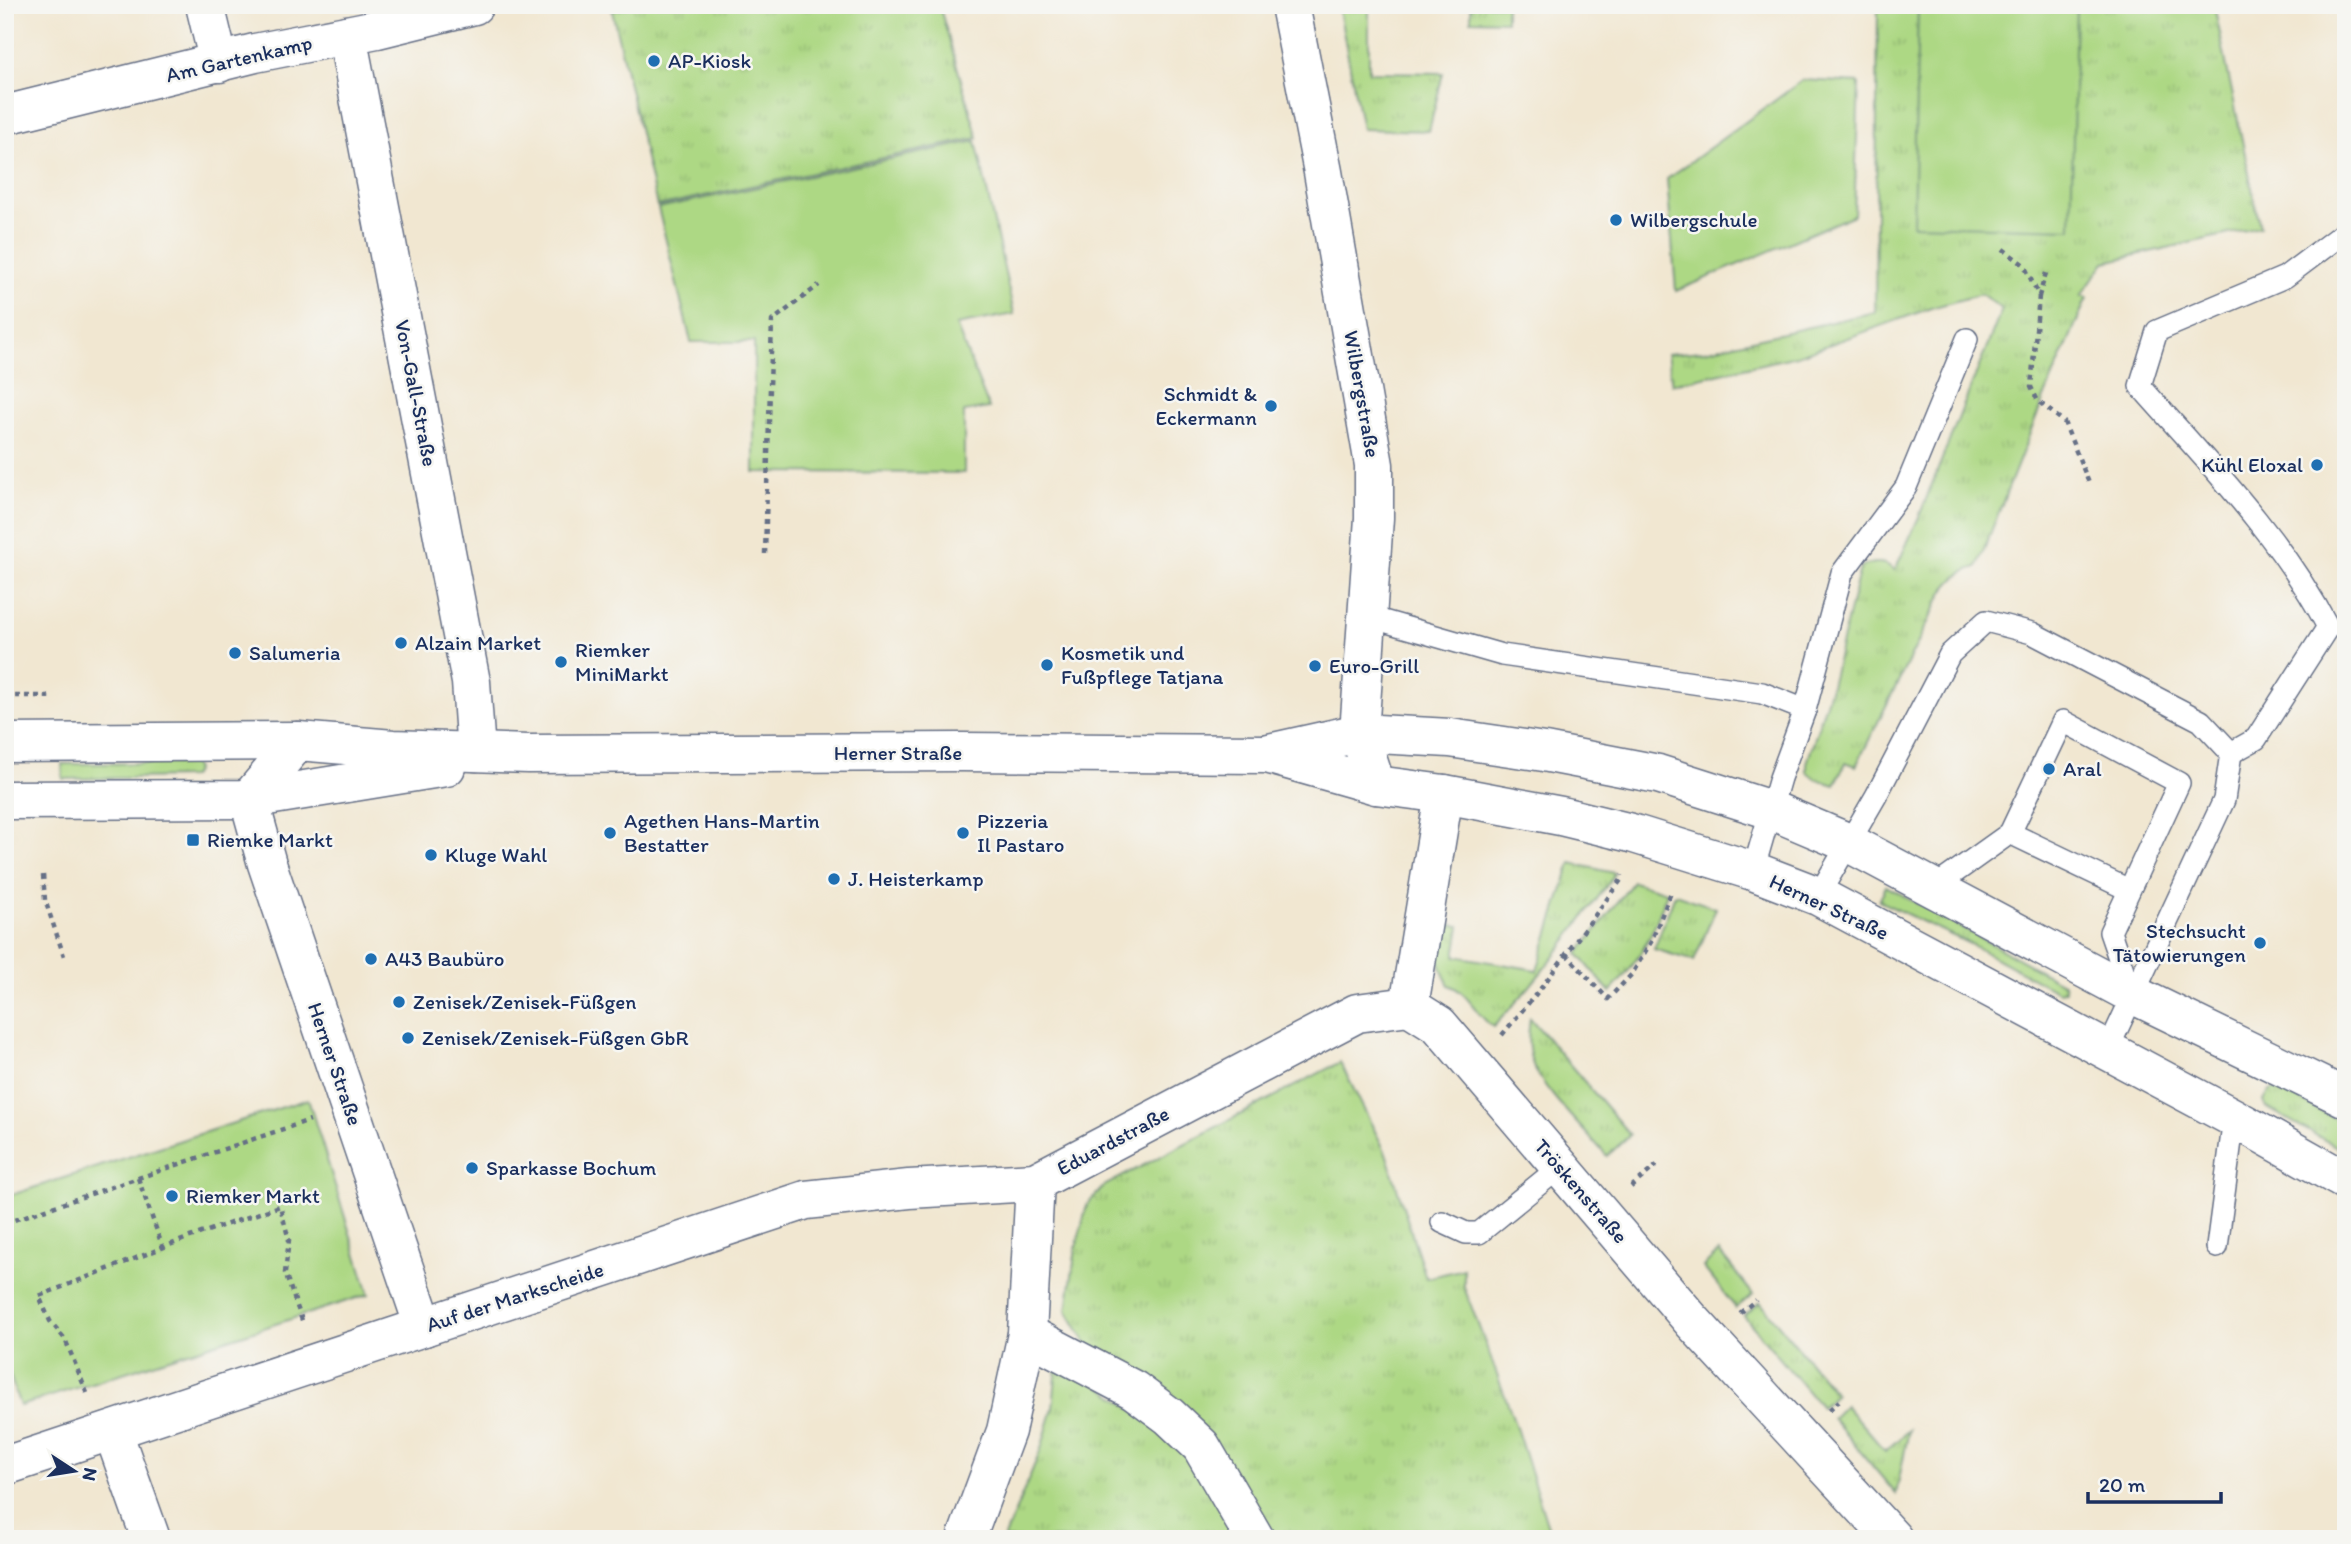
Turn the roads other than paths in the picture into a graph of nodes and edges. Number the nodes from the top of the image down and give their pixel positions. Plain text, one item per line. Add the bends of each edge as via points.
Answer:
1 (205, 5) edge
2 (474, 5) edge
3 (1290, 5) edge
4 (347, 35) junction
5 (219, 63) junction
6 (5, 115) edge
7 (2346, 231) edge
8 (1967, 340) dead end
9 (1366, 616) junction
10 (2337, 625) edge
11 (1805, 710) junction
12 (1359, 733) junction
13 (298, 741) junction
14 (5, 743) edge
15 (476, 752) junction
16 (2231, 753) junction
17 (528, 754) junction
18 (1267, 754) junction
19 (1376, 785) junction
20 (1444, 794) junction
21 (249, 799) junction
22 (5, 800) edge
23 (1771, 810) junction
24 (2010, 833) junction
25 (1849, 842) junction
26 (1754, 871) junction
27 (1933, 888) junction
28 (2129, 890) junction
29 (1818, 897) junction
30 (2132, 995) junction
31 (1409, 1006) junction
32 (2107, 1051) junction
33 (2346, 1098) edge
34 (2234, 1118) junction
35 (1560, 1167) junction
36 (1035, 1181) junction
37 (2346, 1181) edge
38 (1441, 1222) dead end
39 (2217, 1247) dead end
40 (424, 1327) junction
41 (1027, 1335) junction
42 (113, 1432) junction
43 (5, 1465) edge
44 (151, 1539) edge
45 (966, 1539) edge
46 (1255, 1539) edge
47 (1893, 1539) edge

1 - 5 street
2 - 4 street, Am Gartenkamp
3 - 9 street, Wilbergstraße via 1374,465
4 - 5 street, Am Gartenkamp
4 - 15 street, Von-Gall-Straße via 471,682
5 - 6 street, Am Gartenkamp
7 - 10 lane via 2285,276 2157,331 2140,386 2255,516
8 - 11 lane via 1906,487 1842,573
9 - 11 lane via 1502,655 1762,693
9 - 12 street, Wilbergstraße
10 - 16 lane via 2256,739
11 - 23 lane
12 - 18 street, Herner Straße
12 - 19 street, Wilbergstraße
12 - 23 street, Herner Straße via 1450,738 1569,757 1658,774
13 - 14 street, Herner Straße
13 - 15 street, Herner Straße
13 - 21 street
15 - 17 street, Herner Straße
16 - 25 lane via 2201,721 2032,633 1986,621 1950,654
16 - 30 lane via 2224,800
17 - 18 street, Herner Straße
17 - 21 street, Herner Straße
18 - 19 street, Herner Straße
19 - 20 street, Herner Straße
20 - 26 street, Herner Straße via 1631,833
20 - 31 street
21 - 22 street, Herner Straße
21 - 40 street, Herner Straße
23 - 25 street, Herner Straße
23 - 26 lane
24 - 27 lane
24 - 28 lane
24 - 28 lane via 2063,720 2179,783
25 - 27 street, Herner Straße
25 - 29 lane
26 - 29 street, Herner Straße
27 - 30 street, Herner Straße
28 - 30 lane via 2110,932
29 - 32 street, Herner Straße
30 - 32 lane
30 - 33 street, Herner Straße
31 - 35 street, Tröskenstraße via 1439,1026
31 - 36 street, Eduardstraße via 1357,1013
32 - 34 street, Herner Straße
34 - 37 street, Herner Straße
34 - 39 lane
35 - 38 lane via 1479,1233 1466,1233
35 - 47 street, Tröskenstraße via 1692,1321
36 - 40 street, Auf der Markscheide via 806,1200
36 - 41 street, Eduardstraße
40 - 42 street, Auf der Markscheide
41 - 45 street, Eduardstraße via 1006,1431
41 - 46 street via 1135,1390 1169,1416 1201,1446
42 - 43 street, Auf der Markscheide
42 - 44 street

